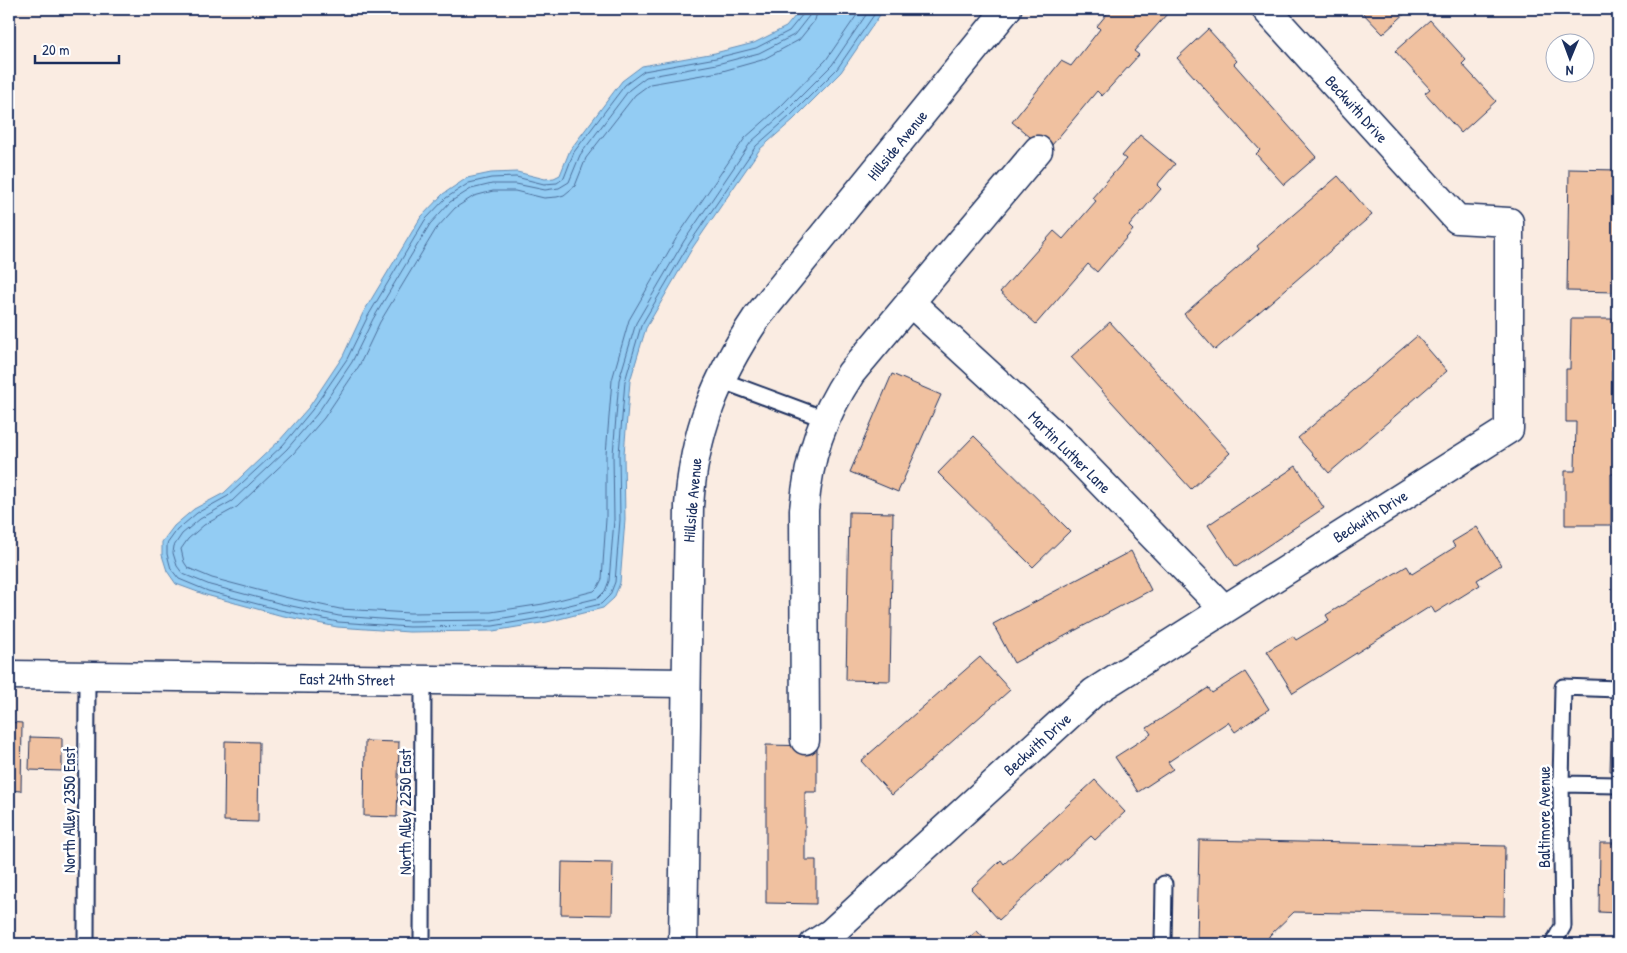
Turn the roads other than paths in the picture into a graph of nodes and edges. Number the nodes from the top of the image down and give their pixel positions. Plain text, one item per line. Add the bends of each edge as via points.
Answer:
1 (1007, 9) edge
2 (1266, 9) edge
3 (1038, 150) dead end
4 (910, 302) junction
5 (720, 380) junction
6 (825, 418) junction
7 (1224, 609) junction
8 (9, 675) edge
9 (87, 676) junction
10 (423, 680) junction
11 (686, 683) junction
12 (1618, 689) edge
13 (805, 740) dead end
14 (1561, 784) junction
15 (1618, 785) edge
16 (1164, 884) dead end
17 (86, 944) edge
18 (422, 944) edge
19 (683, 944) edge
20 (814, 944) edge
21 (1163, 944) edge
22 (1553, 944) edge

1 - 5 street, Hillside Avenue via 757,316
2 - 7 street, Beckwith Drive via 1458,219 1509,222 1509,429
3 - 4 street
4 - 6 street via 851,373
4 - 7 street, Martin Luther Lane via 1059,439
5 - 6 lane
5 - 11 street, Hillside Avenue via 702,428 690,485
6 - 13 street via 812,455 804,510
7 - 20 street, Beckwith Drive via 1094,692 831,933
8 - 9 street, East 24th Street
9 - 10 street, East 24th Street
9 - 17 lane, North Alley 2350 East
10 - 11 street, East 24th Street
10 - 18 lane, North Alley 2250 East
11 - 19 street, Hillside Avenue
12 - 14 lane, Baltimore Avenue via 1563,687
14 - 15 lane
14 - 22 lane, Baltimore Avenue via 1563,926
16 - 21 lane

